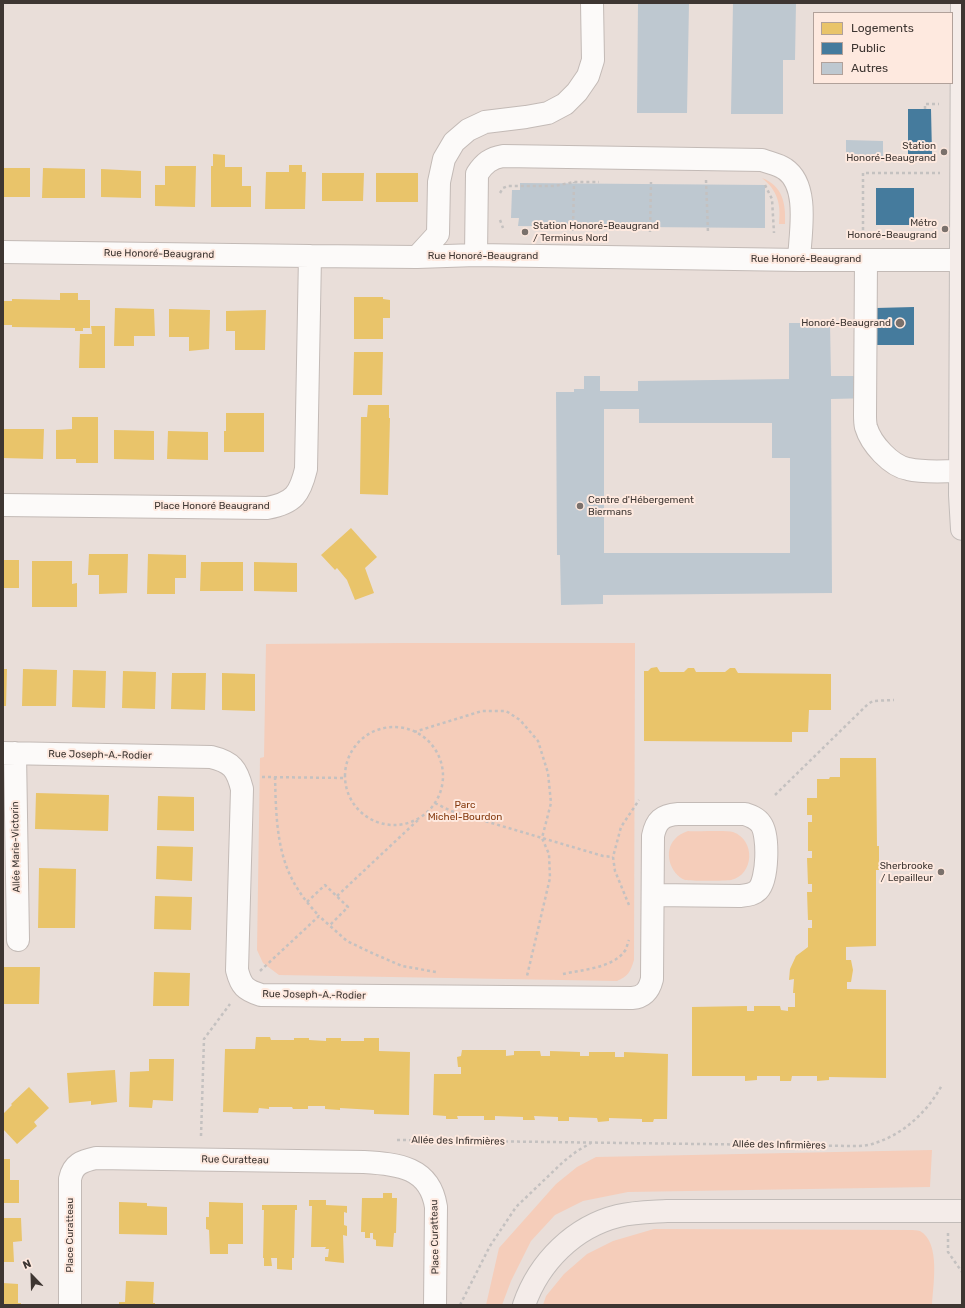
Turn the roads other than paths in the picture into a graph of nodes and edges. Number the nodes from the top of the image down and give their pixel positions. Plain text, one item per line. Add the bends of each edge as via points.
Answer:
1 (592, 3) edge
2 (962, 3) edge
3 (962, 7) edge
4 (3, 252) edge
5 (476, 255) junction
6 (310, 256) junction
7 (417, 256) junction
8 (799, 260) junction
9 (866, 260) junction
10 (961, 260) edge
11 (960, 471) junction
12 (3, 505) edge
13 (962, 529) edge
14 (9, 753) edge
15 (653, 895) junction
16 (18, 940) dead end
17 (396, 1165) joint
18 (75, 1166) joint
19 (962, 1211) edge
20 (70, 1305) edge
21 (435, 1305) edge
22 (524, 1305) edge

1 - 7 street via 593,60 588,76 577,92 565,104 548,113 485,122 468,130 454,142 444,159 440,182 438,234
2 - 3 main road
3 - 10 main road
4 - 6 street, Rue Honoré-Beaugrand
5 - 7 street, Rue Honoré-Beaugrand
5 - 8 street, Rue Honoré-Beaugrand
5 - 8 street via 478,174 481,167 494,158 503,156 762,160 786,169 797,186 802,207
6 - 7 street, Rue Honoré-Beaugrand
6 - 12 street, Place Honoré Beaugrand via 306,469 303,484 295,497 282,505 268,508
8 - 9 street, Rue Honoré-Beaugrand
9 - 10 street, Rue Honoré-Beaugrand
9 - 11 street via 866,427 882,452 906,469
10 - 11 main road
11 - 13 main road
14 - 15 street, Rue Joseph-A.-Rodier via 211,757 223,760 234,767 242,789 237,970 243,986 261,995 640,997 646,993 652,979
14 - 16 street, Allée Marie-Victorin
15 - 15 street, Rue Joseph-A.-Rodier via 653,836 655,826 661,819 678,814 745,814 760,823 766,841 764,875 757,891 740,896
17 - 18 street, Rue Curatteau via 364,1162 96,1158 82,1161
17 - 21 street, Place Curatteau via 414,1171 423,1178 434,1195
18 - 20 street, Place Curatteau via 70,1179
19 - 22 main road via 667,1211 619,1216 590,1226 566,1243 543,1270

